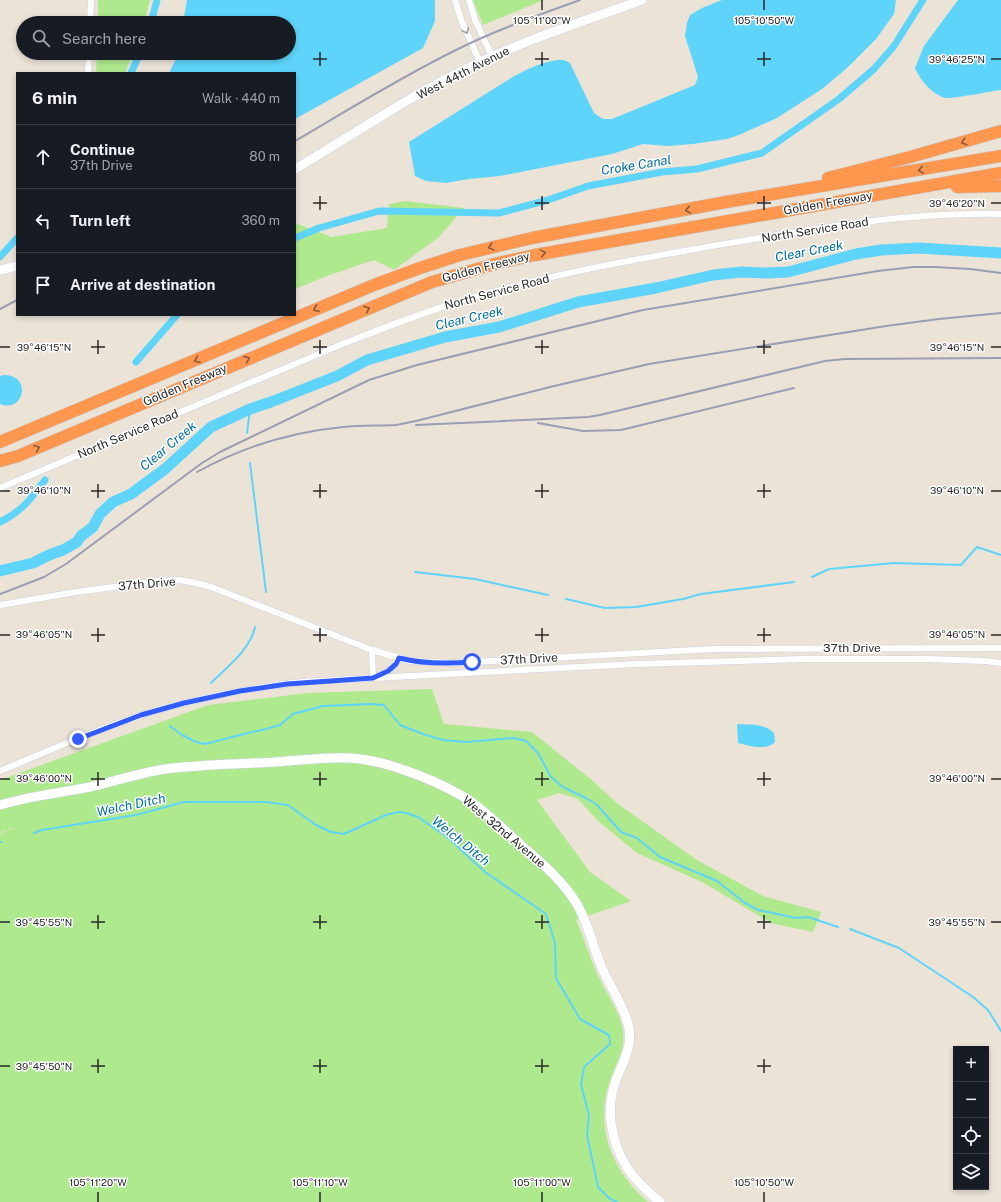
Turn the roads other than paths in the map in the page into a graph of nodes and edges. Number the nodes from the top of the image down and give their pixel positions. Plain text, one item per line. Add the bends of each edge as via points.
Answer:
1 (91, 0) edge
2 (455, 0) edge
3 (469, 0) edge
4 (642, 0) edge
5 (90, 16) edge
6 (492, 56) junction
7 (89, 60) edge
8 (480, 62) junction
9 (88, 72) edge
10 (1001, 131) edge
11 (1001, 156) edge
12 (296, 168) edge
13 (1001, 173) edge
14 (1001, 186) edge
15 (845, 200) junction
16 (726, 202) junction
17 (1001, 214) edge
18 (16, 266) edge
19 (0, 270) edge
20 (0, 442) edge
21 (0, 461) edge
22 (0, 488) edge
23 (0, 605) edge
24 (1001, 648) edge
25 (372, 650) junction
26 (399, 658) junction
27 (1001, 663) edge
28 (373, 678) junction
29 (0, 771) edge
30 (0, 805) edge
31 (660, 1202) edge

1 - 5 street
2 -> 8 street
3 - 6 street via 475,20
4 - 6 street, West 44th Avenue
6 - 8 street, West 44th Avenue
7 - 9 street
8 - 12 street, West 44th Avenue via 426,90
10 -> 16 highway via 888,163
11 -> 16 highway, Golden Freeway
13 - 15 highway, Golden Freeway
14 - 15 highway via 942,188
21 -> 15 highway, Golden Freeway via 432,282 534,255
16 -> 20 highway, Golden Freeway via 532,238 460,255 420,268
17 - 22 street, North Service Road via 912,216 861,222 628,261 465,300 340,345
18 - 19 street
23 - 25 street, 37th Drive via 128,584 180,580 211,588
24 - 26 street, 37th Drive via 714,649 455,663
25 - 26 street, 37th Drive
25 - 28 street
26 - 28 street via 388,671
27 - 28 street via 928,659 803,659 636,664
28 - 29 street via 287,684 184,703 141,715
30 - 31 street, West 32nd Avenue via 163,769 329,758 381,763 456,792 482,810 544,866 574,899 582,914 602,969 628,1023 630,1034 627,1054 610,1100 612,1132 616,1147 621,1160 637,1182

